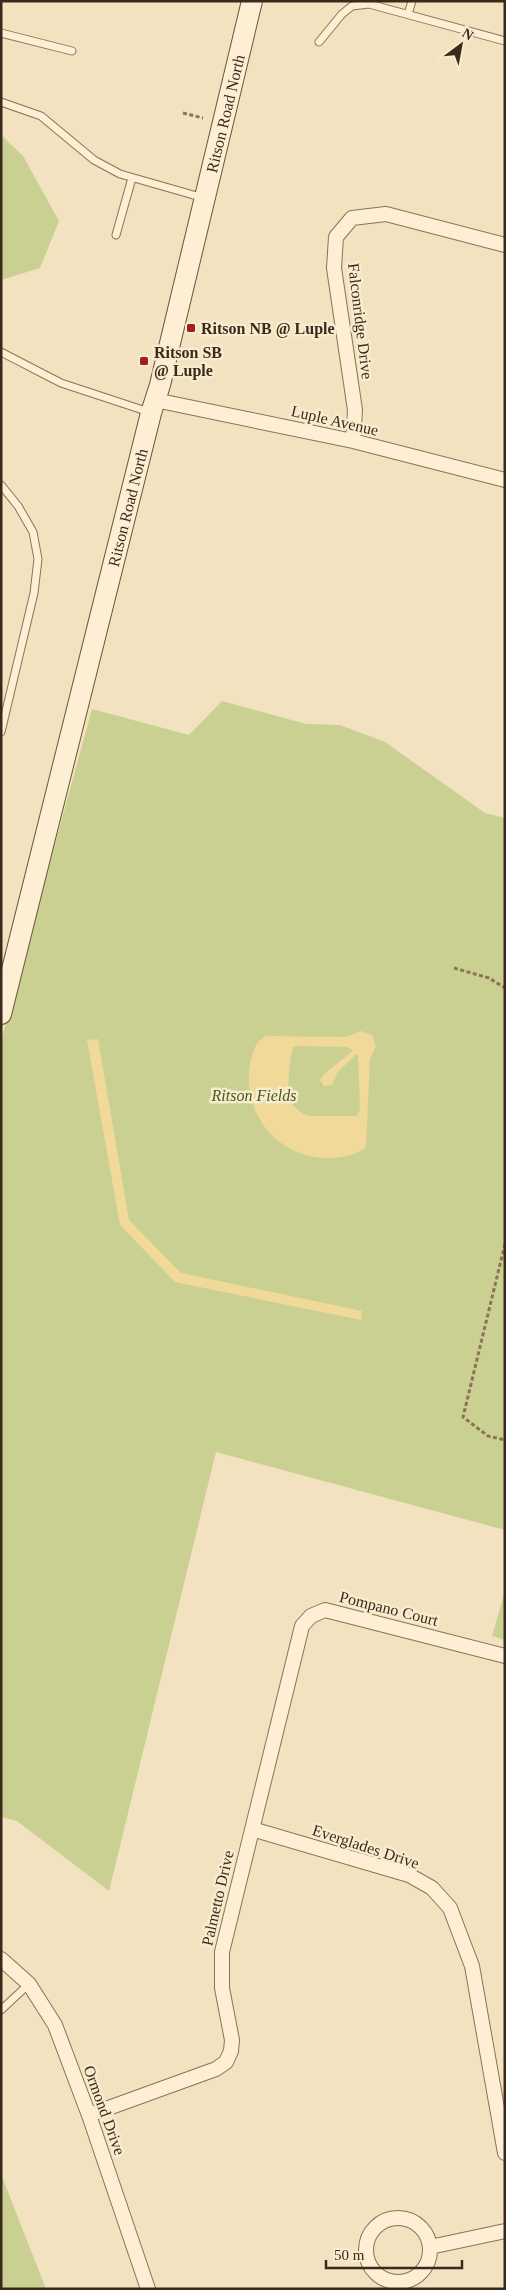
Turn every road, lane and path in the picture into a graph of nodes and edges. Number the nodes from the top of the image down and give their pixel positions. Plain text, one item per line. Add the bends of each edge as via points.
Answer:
1 (252, 1) edge
2 (412, 1) edge
3 (408, 14) junction
4 (1, 33) edge
5 (505, 41) edge
6 (319, 42) dead end
7 (72, 51) dead end
8 (1, 102) edge
9 (183, 113) dead end
10 (203, 118) dead end
11 (132, 178) junction
12 (204, 198) junction
13 (116, 235) dead end
14 (505, 245) edge
15 (1, 352) edge
16 (153, 407) junction
17 (353, 441) junction
18 (505, 480) edge
19 (1, 485) edge
20 (1, 732) edge
21 (454, 968) dead end
22 (505, 988) edge
23 (1, 1014) edge
24 (505, 1244) edge
25 (505, 1440) edge
26 (505, 1656) edge
27 (294, 1658) joint
28 (252, 1829) junction
29 (1, 1959) edge
30 (29, 1984) junction
31 (1, 2010) edge
32 (89, 2115) junction
33 (505, 2154) edge
34 (505, 2231) edge
35 (430, 2248) junction
36 (148, 2289) edge

1 - 12 main road, Ritson Road North
2 - 3 lane
3 - 5 lane
3 - 6 lane via 369,4 352,6
4 - 7 lane
8 - 11 lane via 41,116 94,160
9 - 10 path
11 - 12 lane
11 - 13 lane
12 - 16 main road, Ritson Road North
14 - 17 street, Falconridge Drive via 386,214 352,218 336,237 334,268 355,410
15 - 16 lane via 61,383
16 - 17 street, Luple Avenue
16 - 23 main road, Ritson Road North
17 - 18 street, Luple Avenue
19 - 20 lane via 18,506 32,532 38,559 30,612
21 - 22 path via 489,978
24 - 25 path via 463,1417 488,1436
26 - 27 street, Pompano Court via 325,1610 311,1616 302,1626
27 - 28 street, Palmetto Drive
28 - 32 street, Palmetto Drive via 222,1952 222,1988 232,2040 226,2062 216,2069
28 - 33 street, Everglades Drive via 409,1874 432,1888 450,1908 472,1966
29 - 30 street, Ormond Drive
30 - 31 lane
30 - 32 street, Ormond Drive via 55,2025
32 - 36 street, Ormond Drive
34 - 35 street
35 - 35 street via 421,2228 402,2219 390,2219 373,2231 366,2251 368,2261 380,2277 400,2282 419,2275 425,2267

